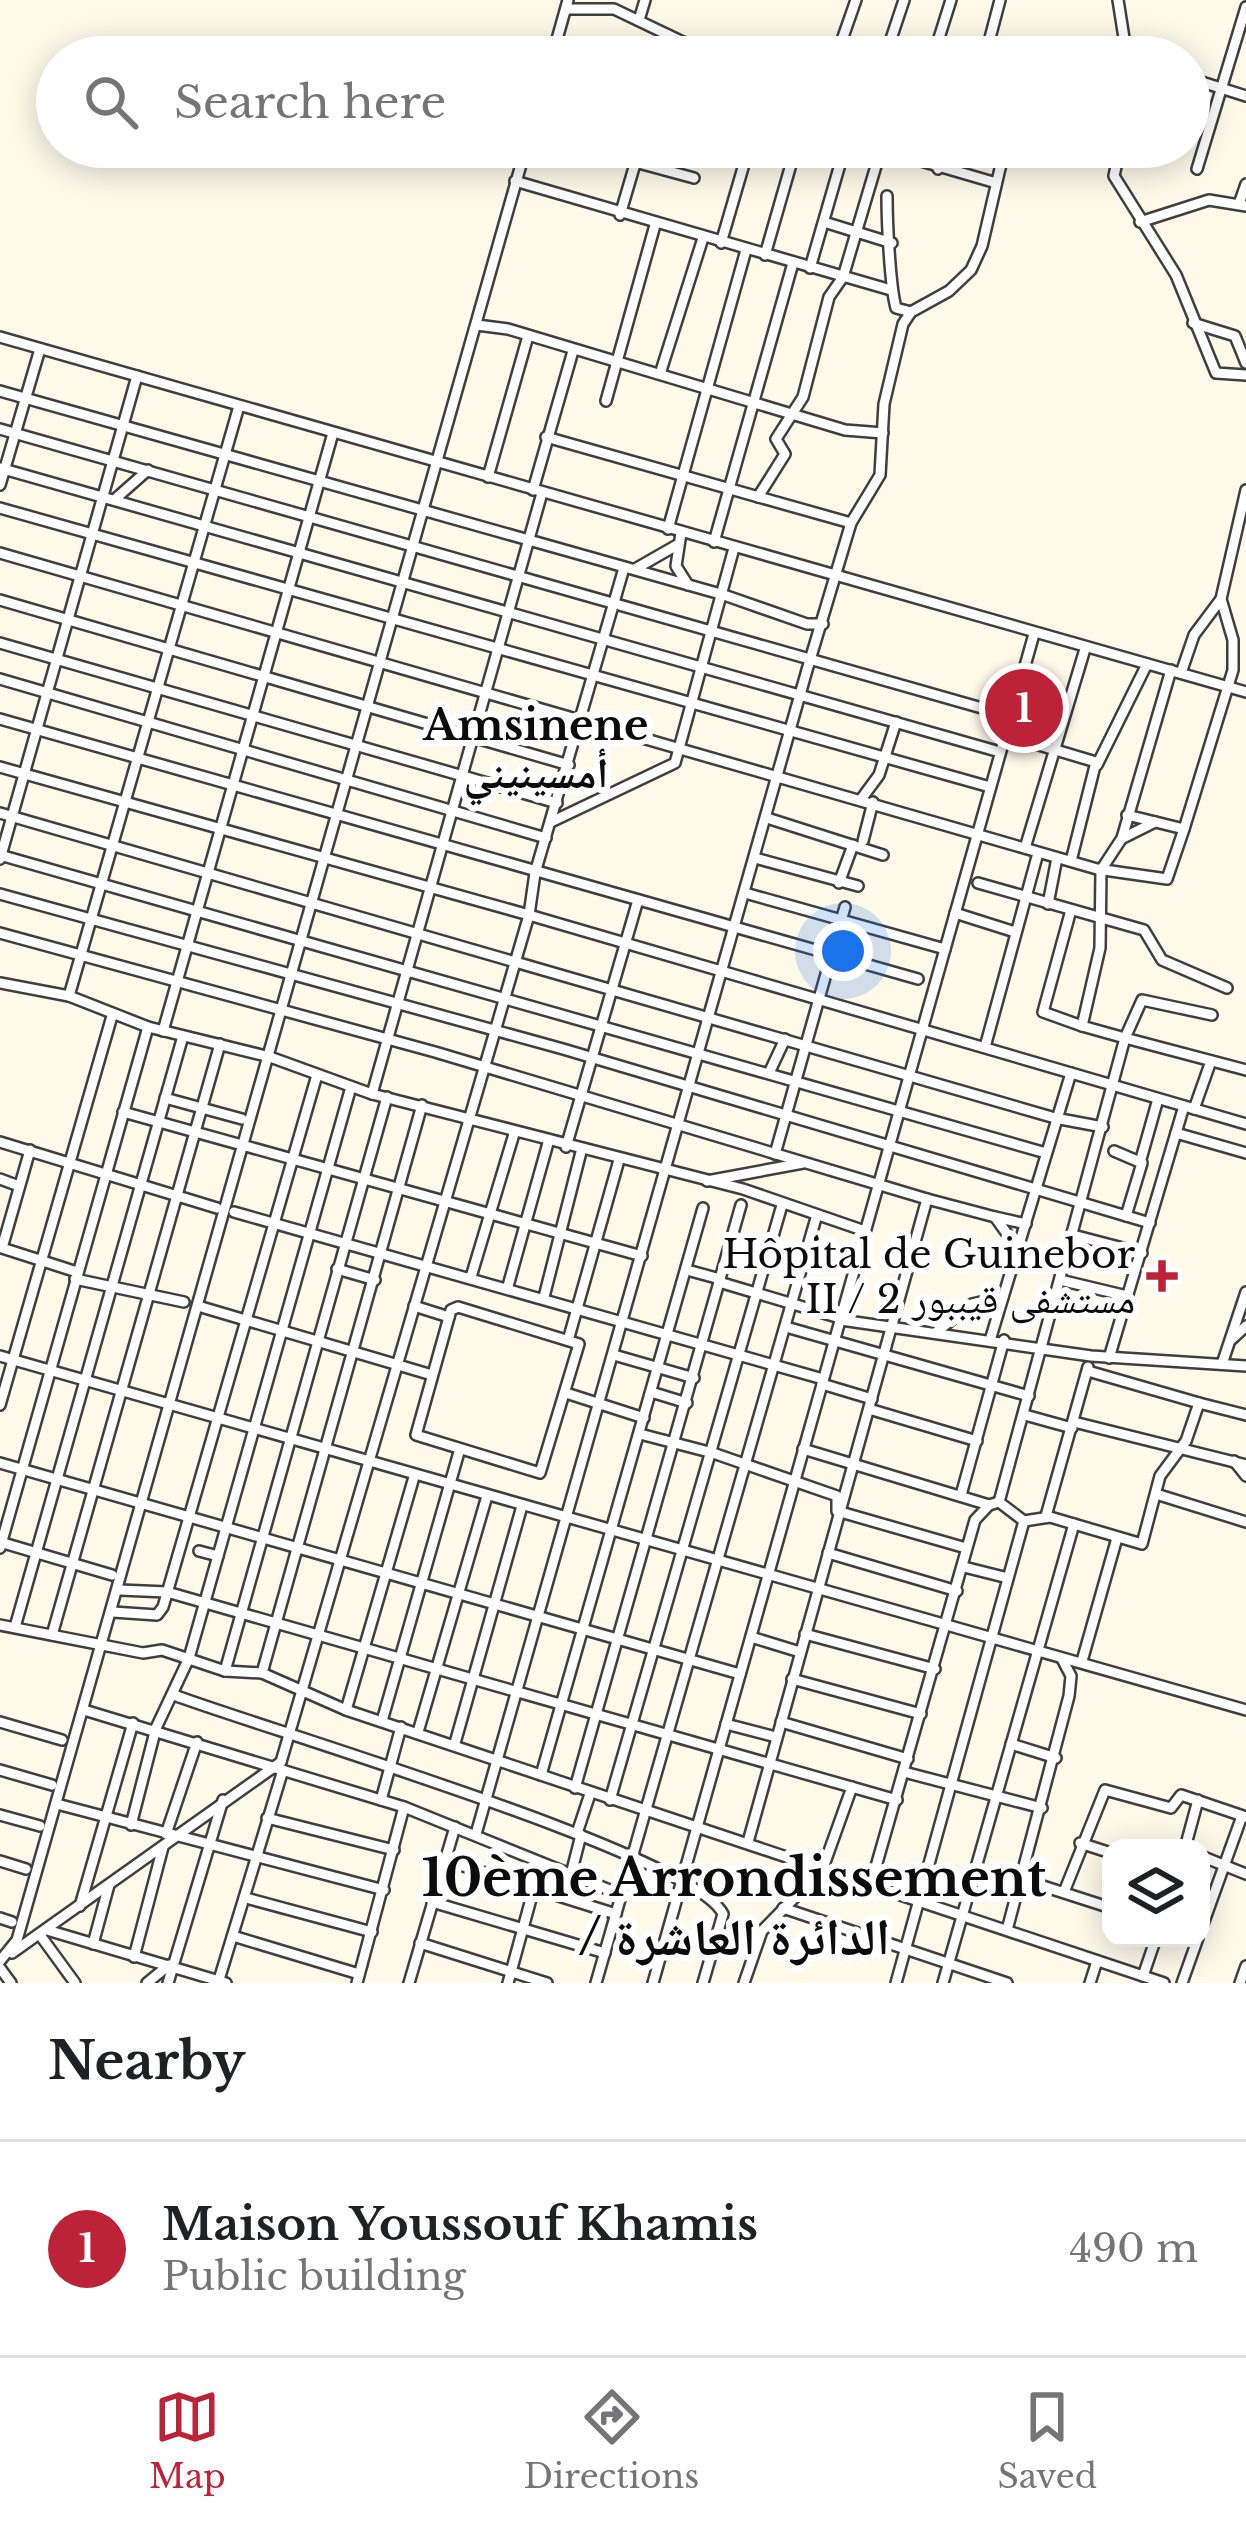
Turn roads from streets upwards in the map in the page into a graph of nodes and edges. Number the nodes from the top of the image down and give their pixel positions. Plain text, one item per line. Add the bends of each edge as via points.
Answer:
1 (645, 0) edge
2 (856, 0) edge
3 (904, 0) edge
4 (951, 0) edge
5 (1000, 0) edge
6 (1118, 0) edge
7 (567, 4) edge
8 (1246, 7) edge
9 (639, 20) junction
10 (668, 35) edge
11 (558, 36) edge
12 (843, 36) edge
13 (892, 36) edge
14 (940, 36) edge
15 (991, 36) edge
16 (1124, 36) edge
17 (1210, 85) edge
18 (1224, 89) junction
19 (1246, 96) edge
20 (1210, 130) edge
21 (519, 168) edge
22 (633, 168) edge
23 (657, 168) edge
24 (743, 168) edge
25 (790, 168) edge
26 (839, 168) edge
27 (872, 168) edge
28 (935, 168) edge
29 (998, 168) edge
30 (1116, 168) edge
31 (938, 169) joint
32 (694, 178) dead end
33 (515, 182) junction
34 (993, 182) junction
35 (1246, 184) edge
36 (887, 196) dead end
37 (1242, 205) edge
38 (620, 215) junction
39 (824, 222) junction
40 (1140, 222) junction
41 (656, 224) junction
42 (856, 232) junction
43 (704, 238) junction
44 (721, 243) junction
45 (892, 243) junction
46 (746, 250) junction
47 (765, 255) junction
48 (793, 263) junction
49 (810, 268) junction
50 (843, 277) junction
51 (891, 290) junction
52 (911, 312) junction
53 (1192, 322) junction
54 (477, 325) junction
55 (528, 336) junction
56 (0, 337) edge
57 (40, 349) junction
58 (573, 351) junction
59 (618, 362) junction
60 (1246, 363) edge
61 (661, 374) junction
62 (1246, 375) edge
63 (137, 376) junction
64 (707, 388) junction
65 (0, 391) edge
66 (26, 398) junction
67 (751, 400) junction
68 (606, 401) dead end
69 (239, 406) junction
70 (796, 412) junction
71 (124, 427) junction
72 (0, 429) edge
73 (333, 433) junction
74 (883, 433) junction
75 (16, 434) junction
76 (546, 437) junction
77 (224, 454) junction
78 (115, 461) junction
79 (437, 463) junction
80 (3, 469) edge
81 (148, 470) junction
82 (488, 477) junction
83 (684, 477) junction
84 (319, 482) junction
85 (0, 485) edge
86 (214, 489) junction
87 (728, 489) junction
88 (1246, 490) edge
89 (538, 492) junction
90 (758, 497) junction
91 (110, 499) junction
92 (0, 508) edge
93 (423, 510) junction
94 (310, 518) junction
95 (851, 523) junction
96 (203, 526) junction
97 (668, 529) junction
98 (96, 532) junction
99 (680, 532) junction
100 (527, 542) junction
101 (714, 542) junction
102 (677, 545) junction
103 (414, 547) junction
104 (734, 548) junction
105 (0, 553) edge
106 (301, 553) junction
107 (194, 559) junction
108 (629, 569) junction
109 (82, 577) junction
110 (836, 577) junction
111 (516, 579) junction
112 (404, 582) junction
113 (688, 585) junction
114 (290, 588) junction
115 (724, 595) junction
116 (1221, 599) junction
117 (0, 600) edge
118 (615, 604) junction
119 (182, 605) junction
120 (507, 613) junction
121 (69, 620) junction
122 (392, 620) junction
123 (823, 624) junction
124 (279, 632) junction
125 (711, 632) junction
126 (1034, 634) junction
127 (604, 640) junction
128 (0, 643) edge
129 (170, 649) junction
130 (496, 649) junction
131 (1085, 649) junction
132 (59, 658) junction
133 (811, 658) junction
134 (1148, 664) junction
135 (379, 665) junction
136 (701, 668) junction
137 (1176, 672) junction
138 (593, 676) junction
139 (266, 677) junction
140 (0, 679) edge
141 (159, 686) junction
142 (1227, 686) junction
143 (50, 692) junction
144 (484, 692) junction
145 (1246, 692) edge
146 (801, 693) junction
147 (692, 704) junction
148 (368, 708) junction
149 (256, 713) junction
150 (1010, 716) junction
151 (0, 719) edge
152 (579, 719) junction
153 (147, 721) junction
154 (896, 722) junction
155 (39, 729) junction
156 (791, 730) junction
157 (1005, 735) junction
158 (471, 738) junction
159 (357, 746) junction
160 (680, 747) junction
161 (246, 751) junction
162 (1000, 752) junction
163 (1055, 752) junction
164 (137, 755) junction
165 (883, 757) junction
166 (569, 765) junction
167 (1097, 766) junction
168 (0, 767) edge
169 (25, 774) junction
170 (779, 774) junction
171 (461, 775) junction
172 (347, 780) junction
173 (236, 785) junction
174 (990, 787) junction
175 (867, 800) junction
176 (126, 803) junction
177 (557, 803) junction
178 (451, 810) junction
179 (0, 813) edge
180 (337, 815) junction
181 (1127, 815) junction
182 (14, 816) junction
183 (766, 818) junction
184 (551, 822) junction
185 (1156, 822) junction
186 (1184, 829) junction
187 (220, 831) junction
188 (977, 832) junction
189 (546, 838) junction
190 (1122, 838) junction
191 (858, 843) junction
192 (441, 845) junction
193 (112, 847) junction
194 (1025, 848) junction
195 (1038, 853) junction
196 (884, 855) dead end
197 (0, 857) edge
198 (755, 858) junction
199 (1057, 858) junction
200 (326, 860) junction
201 (1071, 861) junction
202 (1101, 870) junction
203 (535, 873) junction
204 (208, 874) junction
205 (839, 883) junction
206 (978, 883) dead end
207 (102, 884) junction
208 (858, 886) dead end
209 (430, 888) junction
210 (746, 889) junction
211 (1098, 892) junction
212 (0, 894) edge
213 (1024, 899) junction
214 (638, 900) junction
215 (1048, 904) dead end
216 (314, 905) junction
217 (200, 910) junction
218 (1074, 911) junction
219 (843, 912) junction
220 (955, 913) junction
221 (529, 915) junction
222 (1097, 917) junction
223 (90, 920) junction
224 (733, 928) junction
225 (1015, 932) junction
226 (0, 933) edge
227 (417, 933) junction
228 (303, 941) junction
229 (189, 947) junction
230 (625, 947) junction
231 (945, 949) junction
232 (830, 955) junction
233 (79, 956) junction
234 (514, 960) junction
235 (407, 969) junction
236 (720, 974) junction
237 (293, 976) junction
238 (918, 979) dead end
239 (0, 983) edge
240 (179, 983) junction
241 (612, 988) junction
242 (1227, 988) dead end
243 (69, 996) junction
244 (503, 996) junction
245 (820, 999) junction
246 (397, 1005) junction
247 (282, 1014) junction
248 (1211, 1015) dead end
249 (112, 1016) junction
250 (709, 1017) junction
251 (602, 1024) junction
252 (1082, 1026) junction
253 (148, 1027) junction
254 (163, 1030) junction
255 (492, 1030) junction
256 (922, 1030) junction
257 (183, 1036) junction
258 (1125, 1038) junction
259 (387, 1039) junction
260 (785, 1039) junction
261 (220, 1044) junction
262 (805, 1044) junction
263 (985, 1047) junction
264 (699, 1052) junction
265 (270, 1057) junction
266 (593, 1058) junction
267 (1211, 1061) junction
268 (480, 1067) junction
269 (1246, 1070) edge
270 (770, 1071) junction
271 (910, 1073) junction
272 (1071, 1073) junction
273 (317, 1075) junction
274 (796, 1078) junction
275 (1114, 1084) junction
276 (351, 1088) junction
277 (688, 1088) junction
278 (372, 1094) junction
279 (165, 1097) junction
280 (387, 1097) junction
281 (582, 1097) junction
282 (1158, 1099) junction
283 (422, 1105) junction
284 (202, 1108) junction
285 (1189, 1108) junction
286 (899, 1110) junction
287 (124, 1112) junction
288 (787, 1115) junction
289 (1055, 1118) junction
290 (242, 1119) dead end
291 (466, 1119) junction
292 (158, 1122) junction
293 (1246, 1124) edge
294 (679, 1125) junction
295 (1103, 1127) junction
296 (195, 1132) junction
297 (1176, 1133) junction
298 (514, 1134) junction
299 (0, 1142) edge
300 (548, 1143) junction
301 (889, 1145) junction
302 (243, 1146) junction
303 (566, 1147) junction
304 (30, 1150) junction
305 (1114, 1151) dead end
306 (581, 1152) junction
307 (910, 1152) junction
308 (1046, 1153) junction
309 (1246, 1153) edge
310 (776, 1154) junction
311 (292, 1158) junction
312 (1141, 1159) junction
313 (619, 1160) junction
314 (68, 1163) junction
315 (814, 1163) junction
316 (884, 1166) junction
317 (328, 1169) junction
318 (664, 1173) junction
319 (106, 1175) junction
320 (0, 1179) edge
321 (362, 1182) junction
322 (702, 1182) junction
323 (879, 1182) junction
324 (19, 1186) junction
325 (140, 1186) junction
326 (1036, 1188) junction
327 (400, 1190) junction
328 (177, 1196) junction
329 (927, 1199) junction
330 (444, 1201) junction
331 (1081, 1204) junction
332 (741, 1205) dead end
333 (782, 1205) junction
334 (217, 1208) dead end
335 (703, 1208) dead end
336 (234, 1213) dead end
337 (491, 1214) junction
338 (1126, 1216) junction
339 (995, 1217) junction
340 (816, 1218) junction
341 (273, 1222) junction
342 (1150, 1223) junction
343 (526, 1224) junction
344 (1026, 1224) junction
345 (865, 1231) junction
346 (309, 1233) junction
347 (561, 1234) junction
348 (1072, 1235) junction
349 (345, 1244) junction
350 (597, 1244) junction
351 (1018, 1249) junction
352 (1142, 1253) junction
353 (381, 1255) junction
354 (642, 1256) junction
355 (40, 1262) junction
356 (426, 1264) junction
357 (337, 1269) junction
358 (687, 1270) junction
359 (76, 1275) junction
360 (471, 1276) junction
361 (375, 1280) junction
362 (1060, 1280) junction
363 (720, 1281) junction
364 (111, 1284) junction
365 (508, 1286) junction
366 (151, 1292) junction
367 (756, 1292) junction
368 (1246, 1292) edge
369 (1127, 1296) junction
370 (544, 1297) junction
371 (1003, 1297) junction
372 (184, 1301) dead end
373 (793, 1302) junction
374 (198, 1306) junction
375 (414, 1306) junction
376 (578, 1306) junction
377 (449, 1317) junction
378 (841, 1319) junction
379 (625, 1320) junction
380 (245, 1321) junction
381 (1246, 1326) edge
382 (786, 1327) junction
383 (897, 1328) junction
384 (281, 1331) junction
385 (669, 1332) junction
386 (935, 1333) junction
387 (569, 1337) junction
388 (991, 1337) junction
389 (1232, 1339) junction
390 (1004, 1340) junction
391 (316, 1341) junction
392 (704, 1342) junction
393 (833, 1343) junction
394 (1042, 1348) junction
395 (353, 1351) junction
396 (740, 1354) junction
397 (614, 1355) junction
398 (884, 1356) junction
399 (1091, 1356) junction
400 (0, 1357) edge
401 (1109, 1358) junction
402 (13, 1360) junction
403 (776, 1364) junction
404 (1222, 1364) junction
405 (398, 1365) junction
406 (1246, 1366) edge
407 (658, 1368) junction
408 (48, 1370) junction
409 (1088, 1371) junction
410 (432, 1375) junction
411 (694, 1378) junction
412 (83, 1381) junction
413 (822, 1381) junction
414 (991, 1386) junction
415 (120, 1392) junction
416 (651, 1392) junction
417 (566, 1393) junction
418 (1029, 1396) junction
419 (600, 1403) junction
420 (687, 1403) junction
421 (1199, 1403) junction
422 (870, 1404) junction
423 (0, 1405) edge
424 (170, 1406) junction
425 (1025, 1415) junction
426 (1246, 1415) edge
427 (644, 1418) junction
428 (218, 1420) junction
429 (1073, 1425) junction
430 (254, 1429) junction
431 (640, 1434) junction
432 (289, 1438) junction
433 (977, 1441) junction
434 (674, 1443) junction
435 (1182, 1446) junction
436 (325, 1449) junction
437 (803, 1449) junction
438 (458, 1452) junction
439 (713, 1453) junction
440 (0, 1463) edge
441 (369, 1463) junction
442 (854, 1463) junction
443 (1240, 1463) edge
444 (746, 1465) junction
445 (22, 1468) junction
446 (1246, 1476) edge
447 (415, 1477) junction
448 (58, 1479) junction
449 (795, 1479) junction
450 (449, 1487) junction
451 (93, 1490) junction
452 (1156, 1494) junction
453 (961, 1495) junction
454 (487, 1496) junction
455 (994, 1504) junction
456 (142, 1505) junction
457 (522, 1506) junction
458 (837, 1511) junction
459 (1046, 1516) junction
460 (566, 1519) junction
461 (189, 1520) junction
462 (1024, 1521) junction
463 (1246, 1522) edge
464 (1074, 1524) junction
465 (226, 1528) junction
466 (612, 1530) junction
467 (1117, 1538) junction
468 (260, 1540) junction
469 (648, 1540) junction
470 (0, 1544) edge
471 (966, 1548) junction
472 (297, 1549) junction
473 (686, 1550) junction
474 (38, 1551) junction
475 (199, 1551) dead end
476 (828, 1553) junction
477 (218, 1556) junction
478 (718, 1561) junction
479 (73, 1562) junction
480 (343, 1562) junction
481 (964, 1567) junction
482 (386, 1573) junction
483 (112, 1575) dead end
484 (768, 1575) junction
485 (1008, 1577) junction
486 (422, 1583) junction
487 (818, 1588) junction
488 (119, 1590) junction
489 (957, 1591) junction
490 (167, 1592) junction
491 (457, 1592) junction
492 (206, 1602) junction
493 (495, 1603) junction
494 (113, 1612) junction
495 (239, 1614) junction
496 (539, 1616) junction
497 (276, 1624) junction
498 (0, 1625) edge
499 (948, 1625) junction
500 (14, 1628) junction
501 (584, 1628) junction
502 (805, 1634) junction
503 (52, 1635) junction
504 (751, 1636) junction
505 (320, 1637) junction
506 (618, 1638) junction
507 (992, 1638) junction
508 (104, 1644) junction
509 (364, 1648) junction
510 (654, 1648) junction
511 (1037, 1650) junction
512 (800, 1652) junction
513 (1060, 1656) junction
514 (189, 1658) junction
515 (400, 1660) junction
516 (690, 1660) junction
517 (1082, 1661) junction
518 (435, 1669) junction
519 (935, 1669) junction
520 (225, 1671) junction
521 (262, 1672) junction
522 (740, 1674) junction
523 (792, 1679) junction
524 (473, 1680) junction
525 (304, 1694) junction
526 (518, 1694) junction
527 (174, 1695) junction
528 (562, 1705) junction
529 (84, 1710) junction
530 (346, 1710) junction
531 (1246, 1710) edge
532 (922, 1714) junction
533 (597, 1716) junction
534 (382, 1721) junction
535 (0, 1722) edge
536 (781, 1722) junction
537 (133, 1723) junction
538 (726, 1724) junction
539 (631, 1725) junction
540 (401, 1727) junction
541 (156, 1729) junction
542 (418, 1732) junction
543 (289, 1736) junction
544 (670, 1736) junction
545 (776, 1737) junction
546 (62, 1740) dead end
547 (196, 1742) junction
548 (454, 1743) junction
549 (1011, 1744) junction
550 (719, 1749) junction
551 (1057, 1757) junction
552 (908, 1759) junction
553 (500, 1761) junction
554 (770, 1762) junction
555 (387, 1768) junction
556 (0, 1770) edge
557 (278, 1770) junction
558 (904, 1772) junction
559 (542, 1775) junction
560 (950, 1784) junction
561 (52, 1785) dead end
562 (852, 1787) junction
563 (575, 1788) junction
564 (590, 1793) junction
565 (997, 1796) junction
566 (1198, 1799) junction
567 (223, 1800) junction
568 (381, 1800) junction
569 (610, 1800) junction
570 (897, 1800) junction
571 (487, 1801) junction
572 (57, 1804) junction
573 (404, 1807) junction
574 (1042, 1808) junction
575 (650, 1810) junction
576 (0, 1815) edge
577 (1244, 1817) edge
578 (105, 1818) junction
579 (267, 1818) junction
580 (131, 1825) junction
581 (40, 1826) dead end
582 (697, 1826) junction
583 (455, 1827) junction
584 (476, 1834) junction
585 (579, 1834) junction
586 (171, 1835) junction
587 (1187, 1839) edge
588 (748, 1842) junction
589 (1080, 1843) junction
590 (207, 1846) junction
591 (163, 1847) junction
592 (394, 1850) junction
593 (1102, 1850) edge
594 (257, 1856) junction
595 (632, 1856) junction
596 (1210, 1859) edge
597 (444, 1860) junction
598 (800, 1860) junction
599 (0, 1862) edge
600 (1224, 1864) junction
601 (823, 1868) junction
602 (26, 1869) dead end
603 (568, 1873) junction
604 (1246, 1874) edge
605 (1022, 1879) junction
606 (681, 1883) junction
607 (871, 1884) junction
608 (110, 1885) junction
609 (534, 1888) junction
610 (384, 1890) junction
611 (1064, 1892) junction
612 (560, 1895) junction
613 (622, 1895) junction
614 (246, 1898) junction
615 (917, 1899) junction
616 (432, 1902) junction
617 (1210, 1904) edge
618 (1102, 1905) edge
619 (80, 1906) junction
620 (783, 1908) junction
621 (616, 1914) junction
622 (964, 1915) junction
623 (12, 1920) edge
624 (524, 1929) junction
625 (1007, 1930) junction
626 (372, 1932) junction
627 (43, 1933) junction
628 (233, 1936) junction
629 (420, 1943) junction
630 (93, 1944) junction
631 (1156, 1947) edge
632 (1195, 1947) edge
633 (905, 1949) junction
634 (605, 1953) junction
635 (134, 1957) junction
636 (1097, 1961) junction
637 (2, 1962) edge
638 (950, 1963) junction
639 (171, 1966) junction
640 (1246, 1966) edge
641 (358, 1978) edge
642 (510, 1978) edge
643 (1154, 1981) edge
644 (71, 1982) edge
645 (221, 1982) edge
646 (999, 1982) edge
647 (11, 1983) edge
648 (147, 1983) edge
649 (168, 1983) edge
650 (409, 1983) edge
651 (547, 1983) edge
652 (596, 1983) edge
653 (653, 1983) edge
654 (704, 1983) edge
655 (744, 1983) edge
656 (896, 1983) edge
657 (943, 1983) edge
658 (1090, 1983) edge
659 (1181, 1983) edge
660 (1240, 1983) edge

1 - 9 street
2 - 12 street
3 - 13 street
4 - 14 street
5 - 15 street
6 - 16 street
7 - 9 street
7 - 11 street
8 - 18 street
9 - 10 street
17 - 18 street
18 - 19 street
18 - 20 street
21 - 33 street
22 - 38 street
23 - 32 street
24 - 44 street
25 - 47 street
26 - 39 street
27 - 42 street
28 - 31 street
29 - 34 street
30 - 40 street
31 - 34 street
33 - 38 street
33 - 54 street
34 - 52 street via 971,270
35 - 37 street
36 - 45 street
37 - 40 street via 1209,200
38 - 41 street
39 - 42 street
39 - 49 street
40 - 53 street via 1176,274
41 - 43 street
41 - 59 street
42 - 45 street
42 - 50 street
43 - 44 street
43 - 61 street
44 - 46 street
45 - 51 street
46 - 47 street
46 - 64 street
47 - 48 street
48 - 49 street
48 - 67 street
49 - 50 street
50 - 51 street
50 - 70 street via 829,297
51 - 52 street via 896,308
52 - 74 street via 890,372
53 - 60 street via 1234,336
53 - 62 street via 1216,373
54 - 55 street
54 - 79 street
55 - 58 street
55 - 82 street
56 - 57 street
57 - 63 street
57 - 66 street
58 - 59 street
58 - 76 street
59 - 61 street
59 - 68 street
61 - 64 street
63 - 69 street
63 - 71 street
64 - 67 street
64 - 83 street
65 - 66 street
66 - 71 street
66 - 75 street
67 - 70 street
67 - 87 street
69 - 73 street
69 - 77 street
70 - 74 street via 845,430
70 - 90 street via 776,439 784,454 776,476
71 - 77 street
71 - 78 street
72 - 75 street
73 - 79 street
73 - 84 street
74 - 95 street via 880,475
75 - 78 street
75 - 80 street
76 - 83 street
76 - 89 street
77 - 84 street
77 - 86 street
78 - 81 street
78 - 91 street
79 - 82 street
79 - 93 street
80 - 85 street
80 - 91 street
81 - 86 street
81 - 91 street
82 - 89 street
83 - 87 street
83 - 97 street
84 - 93 street
84 - 94 street
86 - 94 street
86 - 96 street
87 - 90 street
87 - 101 street
88 - 116 street
89 - 97 street
89 - 100 street
90 - 95 street
91 - 96 street
91 - 98 street
92 - 98 street
93 - 100 street
93 - 103 street
94 - 103 street
94 - 106 street
95 - 110 street
96 - 106 street
96 - 107 street
97 - 99 street
98 - 107 street
98 - 109 street
99 - 101 street
99 - 102 street
100 - 108 street
100 - 111 street
101 - 104 street
102 - 108 street
102 - 113 street via 676,566
103 - 111 street
103 - 112 street
104 - 110 street
104 - 115 street
105 - 109 street
106 - 112 street
106 - 114 street
107 - 114 street
107 - 119 street
108 - 113 street
108 - 118 street
109 - 119 street
109 - 121 street
110 - 123 street
110 - 126 street
111 - 118 street
111 - 120 street
112 - 120 street
112 - 122 street
113 - 115 street
114 - 122 street
114 - 124 street
115 - 123 street
115 - 125 street
116 - 137 street
116 - 142 street via 1234,652
117 - 121 street
118 - 125 street
118 - 127 street
119 - 124 street
119 - 129 street
120 - 127 street
120 - 130 street
121 - 129 street
121 - 132 street
122 - 130 street
122 - 135 street
123 - 133 street
124 - 135 street
124 - 139 street
125 - 133 street
125 - 136 street
126 - 131 street
126 - 150 street
127 - 136 street
127 - 138 street
128 - 132 street
129 - 139 street
129 - 141 street
130 - 138 street
130 - 144 street
131 - 134 street
131 - 163 street
132 - 141 street
132 - 143 street
133 - 146 street
133 - 150 street
134 - 137 street
134 - 167 street
135 - 144 street
135 - 148 street
136 - 146 street
136 - 147 street
137 - 142 street
137 - 181 street
138 - 147 street
138 - 152 street
139 - 148 street
139 - 149 street
140 - 143 street
141 - 149 street
141 - 153 street
142 - 145 street
142 - 186 street
143 - 153 street
143 - 155 street
144 - 152 street
144 - 158 street
146 - 154 street
146 - 156 street
147 - 156 street
147 - 160 street
148 - 158 street
148 - 159 street
149 - 159 street
149 - 161 street
150 - 157 street
151 - 155 street
152 - 160 street
152 - 166 street
153 - 161 street
153 - 164 street
154 - 162 street
154 - 165 street
155 - 164 street
155 - 169 street
156 - 165 street
156 - 170 street
157 - 162 street
157 - 163 street
158 - 166 street
158 - 171 street
159 - 171 street
159 - 172 street
160 - 170 street
160 - 184 street via 661,775
161 - 172 street
161 - 173 street
162 - 174 street
163 - 167 street
163 - 194 street
164 - 173 street
164 - 176 street
165 - 174 street
165 - 175 street
166 - 177 street
167 - 201 street
168 - 169 street
169 - 176 street
169 - 182 street
170 - 175 street
170 - 183 street
171 - 177 street
171 - 178 street
172 - 178 street
172 - 180 street
173 - 180 street
173 - 187 street
174 - 188 street
175 - 188 street
175 - 191 street
176 - 187 street
176 - 193 street
177 - 184 street
178 - 189 street
178 - 192 street
179 - 182 street
180 - 192 street
180 - 200 street
181 - 185 street
181 - 190 street
182 - 193 street
182 - 197 street
183 - 191 street
183 - 198 street
184 - 189 street
185 - 186 street
185 - 190 street
186 - 202 street via 1166,879
187 - 200 street
187 - 204 street
188 - 194 street
188 - 220 street
189 - 203 street
190 - 202 street
191 - 196 street
191 - 205 street
192 - 203 street
192 - 209 street
193 - 204 street
193 - 207 street
194 - 195 street
195 - 199 street
195 - 213 street
197 - 207 street
198 - 205 street
198 - 210 street
199 - 201 street
199 - 215 street
200 - 209 street
200 - 216 street
201 - 202 street
202 - 211 street
203 - 214 street
203 - 221 street
204 - 216 street
204 - 217 street
205 - 208 street
206 - 213 street
207 - 217 street
207 - 223 street
209 - 221 street
209 - 227 street
210 - 219 street
210 - 224 street
211 - 218 street
211 - 222 street
212 - 223 street
213 - 218 street
213 - 225 street
214 - 224 street
214 - 230 street
216 - 227 street
216 - 228 street
217 - 228 street
217 - 229 street
218 - 222 street
218 - 252 street via 1043,1012
219 - 231 street
219 - 232 street
220 - 225 street
220 - 231 street
221 - 230 street
221 - 234 street
222 - 242 street via 1144,930 1166,962
222 - 252 street via 1099,957
223 - 229 street
223 - 233 street
224 - 232 street
224 - 236 street
225 - 263 street
226 - 233 street
227 - 234 street
227 - 235 street
228 - 235 street
228 - 237 street
229 - 237 street
229 - 240 street
230 - 236 street
230 - 241 street
231 - 256 street
232 - 238 street
232 - 245 street
233 - 240 street
233 - 243 street
234 - 241 street
234 - 244 street
235 - 244 street
235 - 246 street
236 - 245 street
236 - 250 street
237 - 246 street
237 - 247 street
239 - 243 street
240 - 247 street
240 - 254 street
241 - 250 street
241 - 251 street
243 - 249 street
244 - 251 street
244 - 255 street
245 - 256 street
245 - 262 street
246 - 255 street
246 - 259 street
247 - 259 street
247 - 265 street
248 - 258 street via 1142,1000
249 - 253 street
249 - 314 street
250 - 260 street
250 - 264 street
251 - 264 street
251 - 266 street
252 - 258 street
253 - 254 street
253 - 287 street
254 - 257 street
255 - 266 street
255 - 268 street
256 - 263 street
256 - 271 street
257 - 261 street
257 - 279 street
258 - 267 street
258 - 275 street
259 - 268 street
259 - 278 street
260 - 262 street
260 - 270 street
261 - 265 street
261 - 284 street
262 - 271 street
262 - 274 street
263 - 272 street
264 - 270 street
264 - 277 street
265 - 273 street
265 - 302 street
266 - 277 street
266 - 281 street
267 - 269 street
267 - 285 street
268 - 281 street
268 - 291 street
270 - 274 street
271 - 286 street
271 - 289 street
272 - 275 street
272 - 289 street
273 - 276 street
273 - 311 street
274 - 286 street
274 - 288 street
275 - 282 street
275 - 295 street
276 - 278 street
276 - 317 street
277 - 288 street
277 - 294 street
278 - 280 street
279 - 284 street
279 - 292 street
280 - 283 street
280 - 321 street
281 - 294 street
281 - 303 street
282 - 285 street
282 - 312 street
283 - 291 street
283 - 327 street
284 - 290 street
284 - 296 street
285 - 293 street
285 - 297 street
286 - 301 street
286 - 308 street
287 - 292 street
287 - 319 street
288 - 301 street
288 - 310 street
289 - 295 street
289 - 308 street
291 - 298 street
291 - 330 street
292 - 296 street
292 - 325 street
294 - 310 street
294 - 318 street
295 - 331 street
296 - 302 street
296 - 328 street
297 - 309 street
297 - 342 street
298 - 300 street
298 - 337 street
299 - 304 street
300 - 303 street
300 - 343 street
301 - 307 street
301 - 316 street
302 - 311 street
302 - 374 street
303 - 306 street
304 - 314 street
304 - 324 street
305 - 312 street
306 - 313 street
306 - 347 street
307 - 316 street
307 - 326 street
308 - 326 street
310 - 315 street
311 - 317 street
311 - 341 street
312 - 338 street
313 - 318 street
313 - 350 street
314 - 319 street
314 - 355 street
315 - 322 street
315 - 323 street
316 - 323 street
317 - 321 street
317 - 346 street
318 - 322 street
318 - 354 street
319 - 325 street
319 - 359 street
320 - 324 street
321 - 327 street
321 - 349 street
322 - 333 street
323 - 329 street
323 - 345 street
324 - 355 street via 2,1248
325 - 328 street
325 - 364 street
326 - 331 street
326 - 344 street
327 - 330 street
327 - 353 street
328 - 334 street
328 - 366 street
329 - 339 street
329 - 383 street
330 - 337 street
330 - 356 street
331 - 338 street
331 - 348 street
332 - 363 street
333 - 340 street
333 - 367 street
335 - 358 street
336 - 341 street
337 - 343 street
337 - 360 street
338 - 342 street
339 - 344 street
339 - 351 street
340 - 345 street
340 - 373 street
341 - 346 street
341 - 380 street
342 - 352 street
343 - 347 street
343 - 365 street
344 - 351 street
345 - 378 street
346 - 349 street
346 - 384 street
347 - 350 street
347 - 370 street
348 - 352 street
348 - 362 street
349 - 353 street
349 - 357 street
350 - 354 street
350 - 376 street
351 - 371 street
352 - 369 street
353 - 356 street
353 - 361 street
354 - 379 street
355 - 359 street
355 - 402 street
356 - 360 street
356 - 375 street
357 - 361 street
357 - 391 street
358 - 363 street
358 - 385 street
359 - 364 street
359 - 408 street
360 - 365 street
361 - 395 street
362 - 369 street
362 - 394 street
363 - 367 street
363 - 392 street
364 - 366 street
364 - 412 street
365 - 370 street
366 - 372 street
366 - 415 street
367 - 373 street
367 - 396 street
368 - 389 street
369 - 401 street
370 - 376 street
371 - 386 street via 972,1304
371 - 388 street
373 - 378 street
373 - 382 street
374 - 380 street
374 - 424 street
375 - 377 street
375 - 405 street
376 - 379 street
376 - 387 street
377 - 387 street via 458,1306
377 - 410 street
378 - 383 street
378 - 393 street
379 - 385 street
379 - 397 street
380 - 384 street
380 - 428 street
381 - 389 street
382 - 393 street
382 - 403 street
383 - 386 street
383 - 398 street
384 - 391 street
384 - 430 street
385 - 392 street
385 - 407 street
386 - 388 street
387 - 417 street via 579,1349
388 - 390 street
389 - 404 street
390 - 394 street
390 - 414 street
391 - 395 street
391 - 432 street
392 - 396 street
392 - 411 street
393 - 398 street
393 - 413 street
394 - 399 street
394 - 418 street
395 - 405 street
395 - 436 street
396 - 403 street
396 - 439 street
397 - 407 street
397 - 419 street
398 - 414 street
398 - 422 street
399 - 401 street
399 - 409 street
400 - 402 street
401 - 404 street
402 - 408 street
402 - 423 street
403 - 413 street
403 - 444 street
404 - 406 street
405 - 410 street
405 - 441 street
407 - 411 street
407 - 416 street
408 - 412 street
408 - 445 street
409 - 421 street
409 - 429 street
410 - 438 street via 416,1435
411 - 420 street
412 - 415 street
412 - 448 street
413 - 422 street
413 - 437 street
414 - 418 street
414 - 433 street
415 - 424 street
415 - 451 street
416 - 420 street
416 - 427 street
417 - 419 street
417 - 438 street via 541,1472
418 - 425 street
419 - 427 street
419 - 460 street
420 - 434 street
421 - 426 street
421 - 435 street
422 - 433 street
422 - 442 street
424 - 428 street
424 - 456 street
425 - 429 street
425 - 455 street
427 - 431 street
428 - 430 street
428 - 461 street
429 - 435 street
429 - 459 street
430 - 432 street
430 - 465 street
431 - 434 street
431 - 466 street
432 - 436 street
432 - 468 street
433 - 453 street
434 - 439 street
434 - 469 street
435 - 443 street
435 - 452 street
436 - 441 street
436 - 472 street
437 - 442 street
437 - 449 street
438 - 450 street
439 - 444 street
439 - 473 street
440 - 445 street
441 - 447 street
441 - 480 street
442 - 453 street
442 - 458 street
443 - 446 street
444 - 449 street
444 - 478 street
445 - 448 street
445 - 470 street
447 - 450 street
447 - 482 street
448 - 451 street
448 - 474 street
449 - 458 street via 837,1496
449 - 484 street
450 - 454 street
450 - 486 street
451 - 456 street
451 - 479 street
452 - 463 street
452 - 467 street via 1144,1542
453 - 455 street
454 - 457 street
454 - 491 street
455 - 462 street
455 - 471 street via 975,1520
456 - 461 street
456 - 488 street
457 - 460 street
457 - 493 street
458 - 471 street
458 - 476 street
459 - 462 street
459 - 464 street
460 - 466 street
460 - 496 street
461 - 465 street
461 - 490 street
462 - 485 street
464 - 467 street
464 - 511 street
465 - 468 street
465 - 477 street
466 - 469 street
466 - 501 street
467 - 517 street
468 - 472 street
468 - 495 street
469 - 473 street
469 - 506 street
470 - 474 street
471 - 481 street
472 - 480 street
472 - 497 street
473 - 478 street
473 - 510 street
474 - 479 street
474 - 500 street
475 - 477 street
476 - 487 street
476 - 489 street
477 - 492 street
478 - 484 street
478 - 516 street
479 - 483 street
479 - 503 street
480 - 482 street
480 - 505 street
481 - 485 street
481 - 489 street
482 - 486 street
482 - 509 street
484 - 487 street
484 - 504 street
485 - 507 street
486 - 491 street
486 - 515 street
487 - 499 street
487 - 502 street
488 - 490 street
488 - 494 street
489 - 499 street
490 - 492 street
490 - 494 street via 157,1615
491 - 493 street
491 - 518 street
492 - 495 street
492 - 514 street
493 - 496 street
493 - 524 street
494 - 508 street
495 - 497 street
495 - 520 street
496 - 501 street
496 - 526 street
497 - 505 street
497 - 521 street
498 - 500 street
499 - 507 street
499 - 519 street
500 - 503 street
501 - 506 street
501 - 528 street
502 - 512 street
502 - 519 street
503 - 508 street
504 - 512 street
504 - 522 street
505 - 509 street
505 - 525 street
506 - 510 street
506 - 533 street
507 - 511 street
507 - 560 street
508 - 514 street
508 - 529 street
509 - 515 street
509 - 530 street
510 - 516 street
510 - 539 street
511 - 513 street
511 - 549 street
512 - 523 street
513 - 517 street
513 - 551 street via 1072,1681
514 - 520 street
514 - 527 street
515 - 518 street
515 - 534 street
516 - 522 street
516 - 544 street
517 - 531 street
518 - 524 street
518 - 542 street
519 - 532 street
520 - 521 street
521 - 525 street
522 - 538 street
523 - 532 street
523 - 536 street
524 - 526 street
524 - 548 street
525 - 530 street
525 - 543 street
526 - 528 street
526 - 553 street
527 - 541 street
527 - 543 street
528 - 533 street
528 - 559 street
529 - 537 street
529 - 572 street
530 - 534 street
532 - 552 street
533 - 539 street
533 - 563 street
534 - 540 street
535 - 546 street
536 - 545 street
536 - 552 street
537 - 541 street
537 - 578 street
538 - 545 street
538 - 550 street
539 - 544 street
539 - 569 street
540 - 542 street
540 - 555 street
541 - 547 street
541 - 580 street
542 - 548 street
543 - 555 street
543 - 557 street
544 - 550 street
544 - 575 street
545 - 554 street
547 - 557 street
547 - 586 street
548 - 553 street
549 - 551 street
549 - 565 street
550 - 554 street
550 - 582 street
551 - 574 street
552 - 558 street
553 - 559 street
553 - 571 street
554 - 562 street
554 - 588 street
555 - 568 street
555 - 571 street
556 - 561 street
557 - 567 street
557 - 568 street
557 - 579 street
558 - 560 street
558 - 570 street
559 - 563 street
560 - 565 street
560 - 615 street
562 - 570 street
562 - 601 street
563 - 564 street
564 - 569 street
564 - 585 street
565 - 574 street
565 - 622 street
566 - 577 street
566 - 587 street
566 - 589 street via 1181,1795 1171,1808 1106,1790
567 - 586 street
567 - 590 street
568 - 573 street
569 - 575 street
570 - 607 street
571 - 584 street
571 - 585 street
572 - 578 street
572 - 623 street
573 - 583 street
573 - 592 street
574 - 605 street
575 - 582 street
575 - 595 street
576 - 581 street
577 - 600 street
578 - 580 street
578 - 619 street
579 - 592 street
579 - 594 street
580 - 586 street
582 - 588 street
582 - 606 street
583 - 584 street
583 - 597 street
584 - 603 street
585 - 595 street
585 - 603 street
586 - 590 street
586 - 591 street
588 - 598 street
589 - 593 street
589 - 611 street
590 - 594 street
590 - 639 street
591 - 608 street
591 - 635 street
592 - 610 street
594 - 610 street
594 - 614 street
595 - 606 street
595 - 613 street
596 - 600 street
597 - 609 street
597 - 616 street
598 - 601 street
598 - 620 street via 798,1894
599 - 602 street
600 - 604 street
600 - 617 street
601 - 607 street
603 - 612 street
603 - 613 street
605 - 611 street
605 - 625 street
606 - 653 street
606 - 654 street via 709,1893 722,1911
607 - 615 street
608 - 619 street
608 - 630 street
609 - 612 street
609 - 624 street
610 - 626 street
611 - 618 street
612 - 621 street
613 - 621 street
614 - 626 street
614 - 628 street
615 - 622 street
615 - 633 street
616 - 624 street
616 - 629 street
619 - 627 street
620 - 633 street
620 - 655 street via 759,1937
621 - 634 street
622 - 625 street
622 - 638 street
623 - 627 street via 26,1935
623 - 637 street
624 - 634 street
624 - 642 street
625 - 636 street
626 - 641 street
627 - 630 street
627 - 637 street
627 - 644 street
628 - 641 street
628 - 645 street
629 - 642 street
629 - 650 street
630 - 635 street
631 - 643 street
632 - 659 street
633 - 638 street
633 - 656 street
634 - 652 street
635 - 639 street
636 - 643 street
636 - 658 street
637 - 647 street
638 - 646 street
638 - 657 street
639 - 645 street
639 - 648 street
639 - 649 street
640 - 660 street
642 - 651 street

